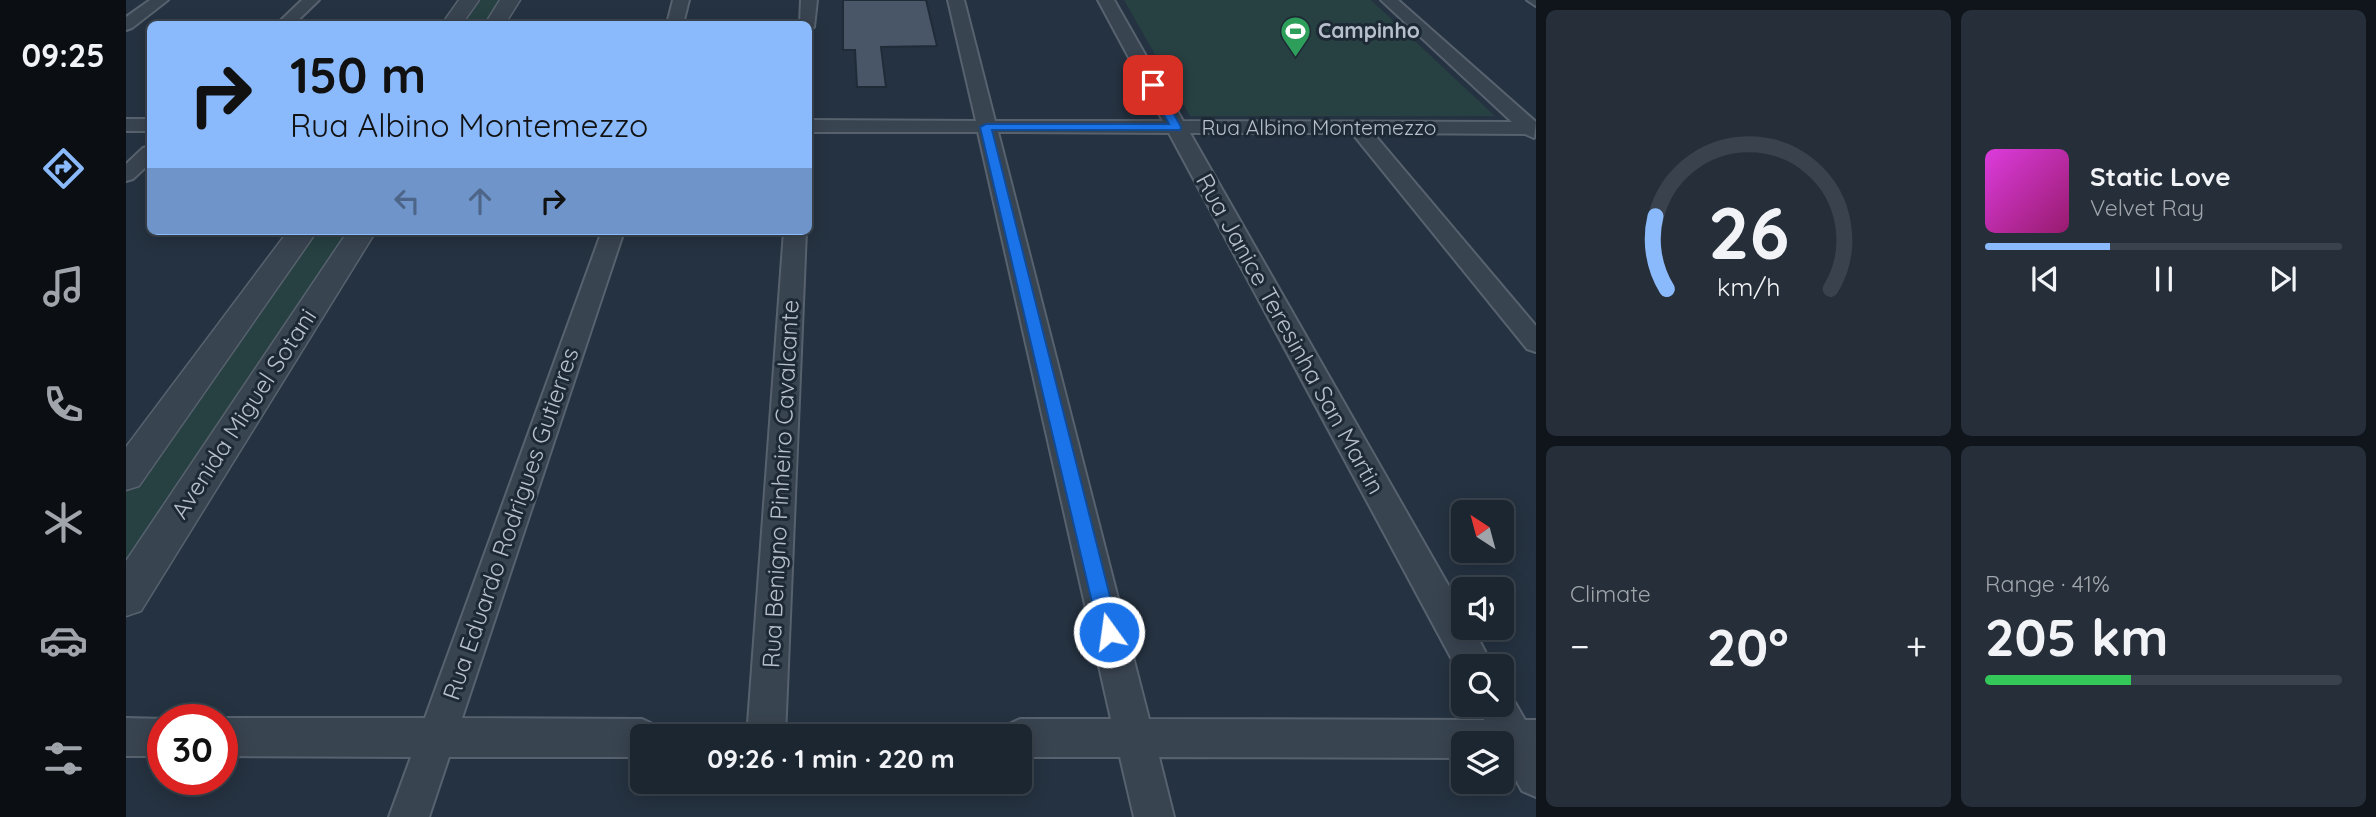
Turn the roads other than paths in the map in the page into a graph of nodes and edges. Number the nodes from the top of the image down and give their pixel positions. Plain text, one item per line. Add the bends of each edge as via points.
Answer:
1 (160, 0) edge
2 (311, 0) edge
3 (469, 0) edge
4 (510, 0) edge
5 (681, 0) edge
6 (809, 0) edge
7 (956, 0) edge
8 (1106, 0) edge
9 (1390, 0) edge
10 (288, 21) edge
11 (454, 21) edge
12 (497, 21) edge
13 (676, 21) edge
14 (807, 21) edge
15 (126, 25) edge
16 (126, 125) edge
17 (147, 125) edge
18 (812, 126) edge
19 (986, 127) junction
20 (1176, 127) junction
21 (1358, 128) junction
22 (1534, 130) edge
23 (147, 155) edge
24 (126, 175) edge
25 (300, 235) edge
26 (359, 235) edge
27 (612, 235) edge
28 (795, 235) edge
29 (1536, 342) edge
30 (126, 475) edge
31 (126, 597) edge
32 (1468, 654) edge
33 (1506, 717) edge
34 (767, 724) edge
35 (126, 737) edge
36 (147, 737) edge
37 (238, 737) edge
38 (436, 738) junction
39 (630, 738) edge
40 (1032, 738) edge
41 (1135, 739) junction
42 (1525, 739) edge
43 (1536, 777) edge
44 (409, 817) edge
45 (1154, 817) edge

1 - 15 street
2 - 10 street
3 - 11 street
4 - 12 street
5 - 13 street
6 - 14 street
7 - 19 street
8 - 20 street, Rua Janice Teresinha San Martin
9 - 22 street
16 - 17 street
18 - 19 street, Rua Albino Montemezzo
19 - 20 street, Rua Albino Montemezzo
19 - 41 street
20 - 21 street, Rua Albino Montemezzo
20 - 32 street, Rua Janice Teresinha San Martin
21 - 22 street, Rua Albino Montemezzo
21 - 29 street
23 - 24 street
25 - 30 street
26 - 31 street, Avenida Miguel Sotani
27 - 38 street, Rua Eduardo Rodrigues Gutierres
28 - 34 street, Rua Benigno Pinheiro Cavalcante
33 - 42 street
35 - 36 street
37 - 38 street
38 - 39 street
38 - 44 street, Rua Eduardo Rodrigues Gutierres
40 - 41 street
41 - 42 street
41 - 45 street
42 - 43 street

